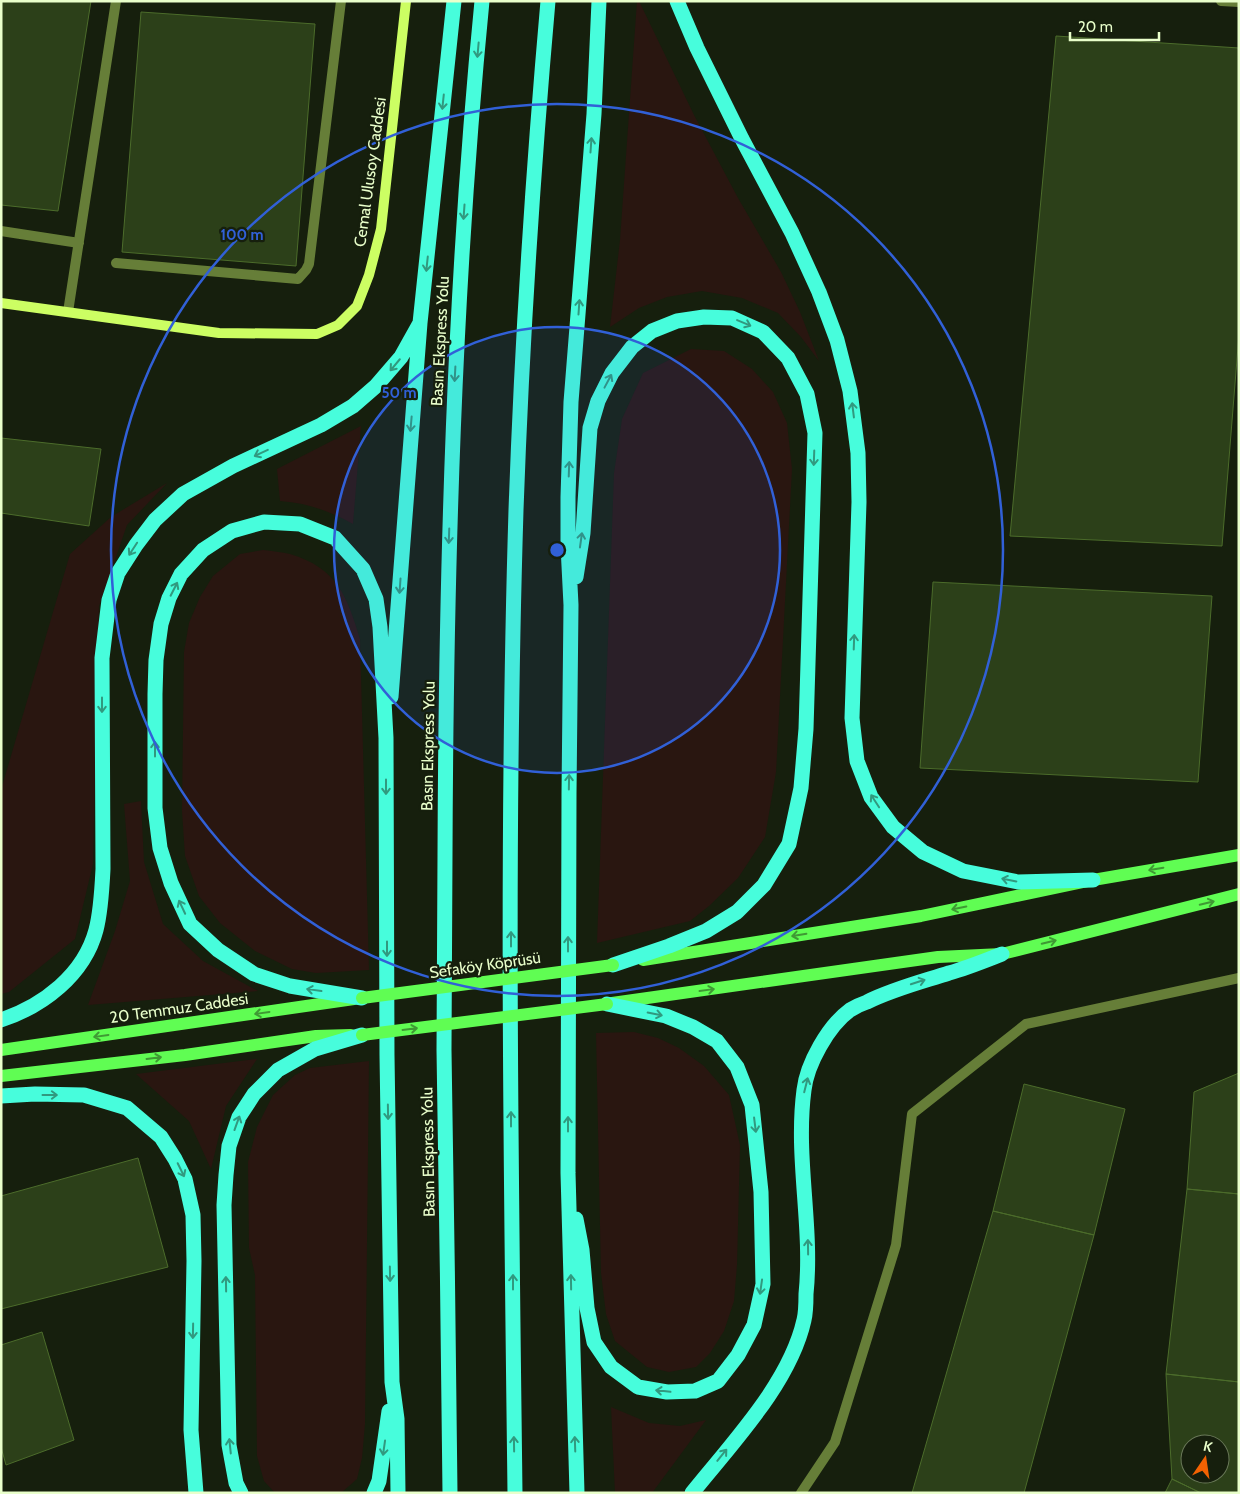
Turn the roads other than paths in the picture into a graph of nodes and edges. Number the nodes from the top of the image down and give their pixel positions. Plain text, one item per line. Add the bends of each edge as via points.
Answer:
1 (116, 1) edge
2 (341, 1) edge
3 (406, 1) edge
4 (454, 1) edge
5 (482, 1) edge
6 (548, 1) edge
7 (599, 1) edge
8 (677, 1) edge
9 (1221, 1) edge
10 (1239, 2) edge
11 (1, 231) edge
12 (79, 243) junction
13 (116, 263) dead end
14 (1, 303) edge
15 (68, 312) junction
16 (420, 323) junction
17 (571, 605) junction
18 (386, 738) junction
19 (1239, 855) edge
20 (1093, 880) junction
21 (1239, 894) edge
22 (1002, 954) junction
23 (613, 965) junction
24 (1239, 978) edge
25 (362, 998) junction
26 (607, 1004) junction
27 (1, 1020) edge
28 (362, 1034) junction
29 (1, 1050) edge
30 (1, 1076) edge
31 (1, 1096) edge
32 (568, 1173) junction
33 (392, 1382) junction
34 (196, 1493) edge
35 (241, 1493) edge
36 (374, 1493) edge
37 (398, 1493) edge
38 (450, 1493) edge
39 (515, 1493) edge
40 (577, 1493) edge
41 (692, 1493) edge
42 (801, 1493) edge

1 - 12 lane
2 - 13 lane via 309,264 302,275 298,278
3 - 15 main road, Cemal Ulusoy Caddesi via 381,228 357,306 338,325 317,334 219,333
4 -> 16 highway
5 -> 38 highway, Basın Ekspress Yolu via 464,222 449,535 444,1046
39 -> 6 highway via 511,772 516,520 525,305
17 -> 7 highway via 568,527 572,402 594,114
20 -> 8 highway via 1018,882 963,871 923,852 893,827 871,797 858,761 852,718 859,502 858,453 850,391 837,340 819,292 697,48
9 - 10 lane
11 - 12 lane
12 - 15 lane
14 - 15 main road, Cemal Ulusoy Caddesi
16 -> 18 highway
16 -> 27 highway via 401,357 353,406 321,425 232,466 184,494 155,520 118,573 109,600 102,658 104,869 96,930 78,966 59,988 38,1003
17 -> 23 highway via 583,533 590,428 598,401 612,373 632,348 652,331 677,321 704,317 732,318 764,332 788,358 807,394 815,433 806,728 801,788 789,844 764,885 738,912 706,931
32 -> 17 highway
25 -> 18 highway via 290,986 254,974 218,950 190,924 171,883 160,848 155,808 156,660 161,624 170,598 182,574 203,550 232,531 264,522 300,524 335,538 363,569 376,599
18 -> 33 highway
19 -> 20 main road, Sefaköy Köprüsü
20 -> 23 main road, Sefaköy Köprüsü via 921,916
22 -> 21 main road
26 -> 22 main road via 938,957
41 -> 22 highway via 766,1400 790,1359 804,1320 808,1244 802,1122 804,1088 815,1055 831,1028 850,1010 884,993
23 - 25 main road, Sefaköy Köprüsü, bridge
24 - 42 lane via 1026,1024 912,1114 896,1244 835,1442
25 -> 29 main road, 20 Temmuz Caddesi
28 -> 26 main road, bridge
26 -> 32 highway via 666,1016 717,1041 737,1067 752,1105 761,1192 763,1284 754,1324 738,1355 718,1382 695,1391 667,1392 638,1387 612,1368 594,1342
30 -> 28 main road via 316,1036
35 -> 28 highway via 229,1446 224,1205 229,1146 239,1117 254,1094 278,1070 315,1049
31 -> 34 highway via 84,1095 127,1108 161,1137 175,1159 185,1180 193,1215 191,1430
40 -> 32 highway
33 -> 36 highway via 382,1466
33 - 37 highway via 397,1418

